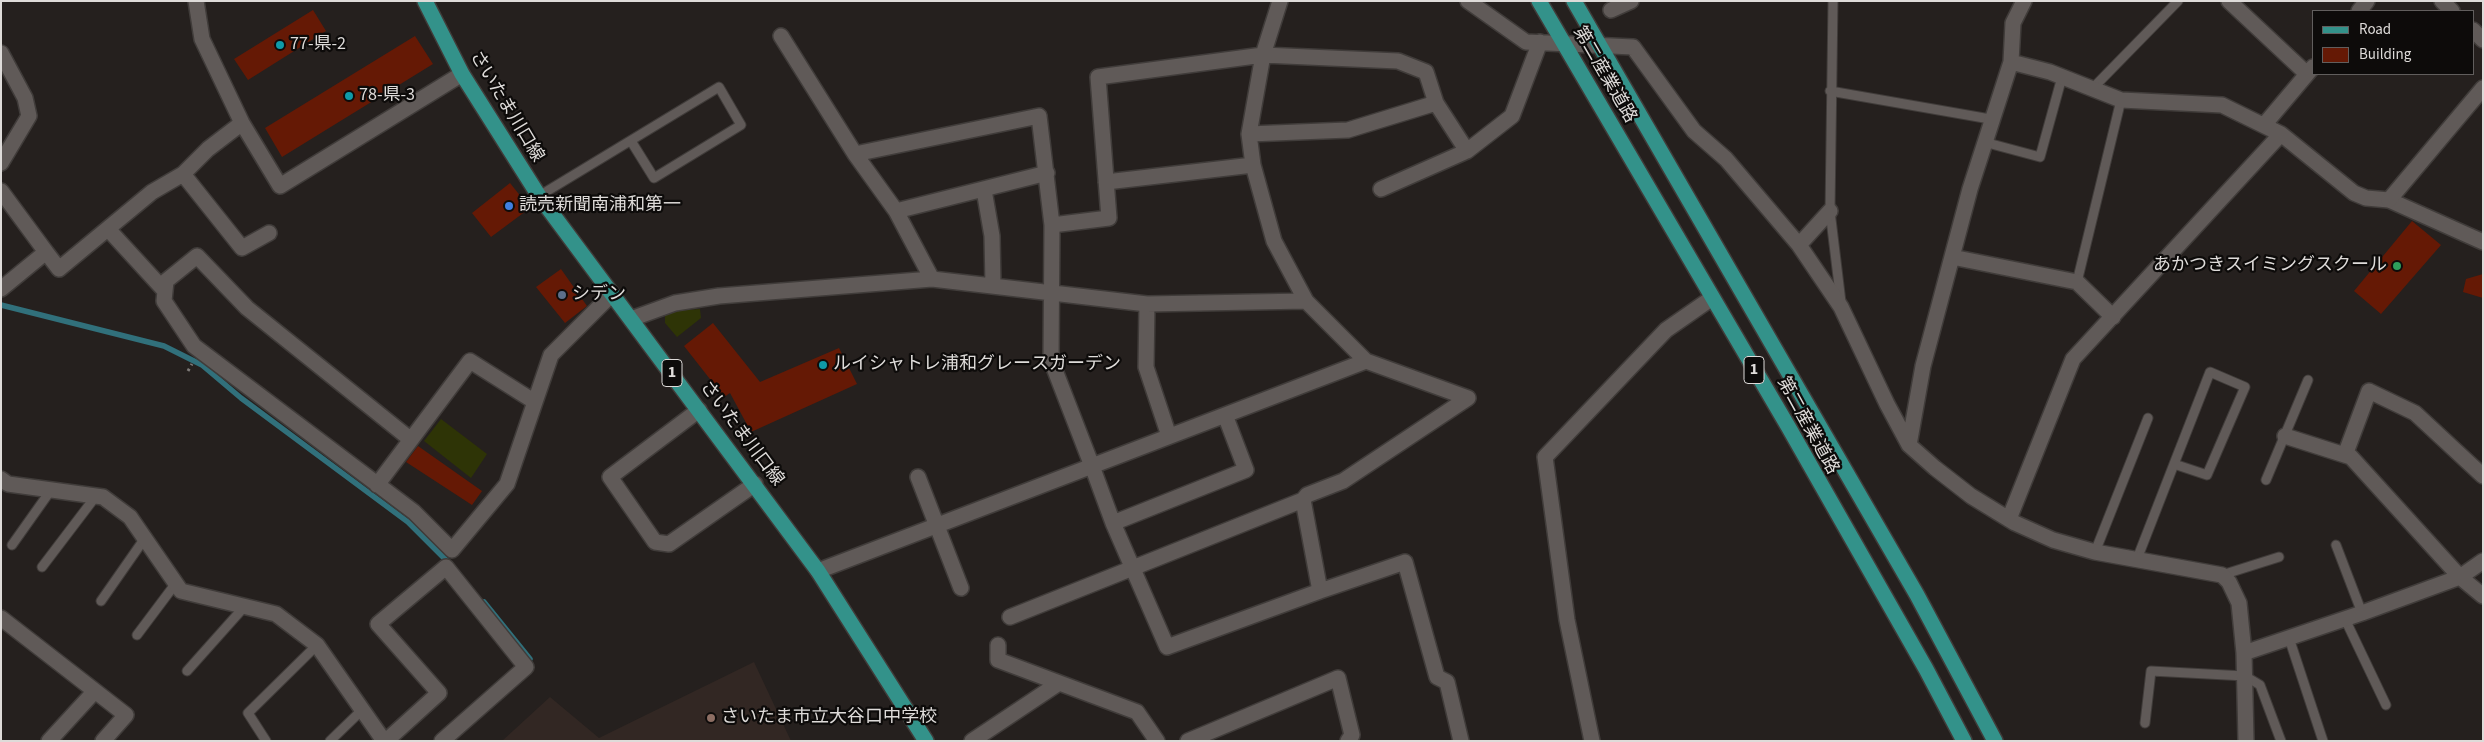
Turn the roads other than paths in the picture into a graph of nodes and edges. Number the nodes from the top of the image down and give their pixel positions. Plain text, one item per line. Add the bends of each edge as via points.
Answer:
1 (196, 1) edge
2 (425, 1) edge
3 (1280, 1) edge
4 (1468, 1) edge
5 (1539, 1) edge
6 (1574, 1) edge
7 (1631, 1) edge
8 (1833, 1) edge
9 (2024, 1) edge
10 (2178, 1) edge
11 (2229, 1) edge
12 (2442, 1) edge
13 (1611, 10) dead end
14 (2451, 10) edge
15 (2474, 31) edge
16 (782, 36) dead end
17 (2483, 40) edge
18 (1540, 42) junction
19 (1564, 44) junction
20 (1599, 44) junction
21 (1, 53) edge
22 (1263, 55) junction
23 (2010, 62) junction
24 (2310, 70) edge
25 (462, 74) junction
26 (2062, 77) junction
27 (2483, 88) edge
28 (2092, 89) junction
29 (1830, 91) junction
30 (2121, 100) junction
31 (1436, 103) junction
32 (1990, 119) junction
33 (242, 123) junction
34 (2264, 125) junction
35 (1249, 134) junction
36 (2281, 134) junction
37 (631, 141) junction
38 (1984, 142) junction
39 (1467, 151) junction
40 (856, 154) junction
41 (1, 163) edge
42 (1252, 165) junction
43 (1047, 173) junction
44 (183, 174) junction
45 (1106, 182) junction
46 (1381, 189) dead end
47 (984, 190) junction
48 (1, 191) edge
49 (539, 196) junction
50 (2390, 200) junction
51 (1830, 210) junction
52 (896, 212) junction
53 (1052, 225) junction
54 (108, 229) junction
55 (269, 233) dead end
56 (2483, 242) edge
57 (1799, 245) junction
58 (46, 252) junction
59 (1952, 257) junction
60 (932, 280) junction
61 (2077, 282) junction
62 (993, 285) junction
63 (1, 289) edge
64 (164, 290) junction
65 (1051, 293) junction
66 (612, 294) junction
67 (1712, 298) junction
68 (1306, 301) junction
69 (1147, 304) junction
70 (1841, 307) junction
71 (2113, 317) junction
72 (631, 319) junction
73 (1366, 361) junction
74 (2308, 380) dead end
75 (535, 402) junction
76 (699, 410) junction
77 (1225, 415) junction
78 (2148, 418) dead end
79 (1169, 436) junction
80 (2285, 436) junction
81 (410, 439) junction
82 (1909, 444) junction
83 (2345, 455) junction
84 (2174, 464) junction
85 (1092, 466) junction
86 (2483, 476) edge
87 (918, 477) dead end
88 (1, 479) edge
89 (2266, 480) dead end
90 (377, 484) junction
91 (755, 484) junction
92 (51, 490) junction
93 (96, 496) junction
94 (1303, 500) junction
95 (2009, 519) junction
96 (1114, 523) junction
97 (939, 525) junction
98 (145, 538) junction
99 (2336, 545) dead end
100 (12, 546) dead end
101 (2095, 552) junction
102 (2279, 557) dead end
103 (2137, 560) junction
104 (2483, 561) edge
105 (42, 567) dead end
106 (1132, 567) junction
107 (818, 570) junction
108 (2222, 575) junction
109 (2460, 577) junction
110 (176, 583) junction
111 (961, 588) dead end
112 (1320, 591) junction
113 (2483, 596) edge
114 (101, 601) dead end
115 (245, 606) junction
116 (2362, 614) junction
117 (1010, 617) dead end
118 (1, 618) edge
119 (2345, 619) junction
120 (137, 635) dead end
121 (2289, 638) junction
122 (317, 645) junction
123 (998, 646) dead end
124 (2244, 653) junction
125 (187, 671) dead end
126 (2245, 676) junction
127 (1059, 683) junction
128 (94, 692) junction
129 (2386, 705) dead end
130 (362, 710) junction
131 (2145, 723) dead end
132 (49, 740) edge
133 (104, 741) edge
134 (266, 741) edge
135 (330, 741) edge
136 (385, 741) edge
137 (442, 741) edge
138 (926, 741) edge
139 (972, 741) edge
140 (1157, 741) edge
141 (1188, 741) edge
142 (1348, 741) edge
143 (1461, 741) edge
144 (1592, 741) edge
145 (1964, 741) edge
146 (1995, 741) edge
147 (2246, 741) edge
148 (2281, 741) edge
149 (2323, 741) edge

1 - 33 street via 202,39
2 - 25 main road, さいたま川口線 / 1
3 - 22 street
4 - 18 street via 1526,42
5 - 19 main road, 第二産業道路 / 1
6 - 20 main road, 第二産業道路 / 1
7 - 13 street
8 - 29 lane
9 - 23 street via 2013,23
10 - 28 lane
11 - 24 street
12 - 14 street
15 - 17 street
16 - 40 street
18 - 19 street
18 - 39 street via 1512,116
19 - 20 street
19 - 67 main road, 第二産業道路 / 1
20 - 57 street via 1633,47 1694,131 1726,160
20 - 146 main road, 第二産業道路 / 1 via 1917,595
21 - 41 street via 25,98 29,116
22 - 31 street via 1398,61 1426,72
22 - 35 street
22 - 45 street via 1098,77
23 - 26 street
23 - 32 street
24 - 34 street
25 - 33 street via 280,186
25 - 49 main road, さいたま川口線 / 1
26 - 28 street
26 - 38 lane via 2040,157
27 - 50 street
28 - 30 street
29 - 32 lane
29 - 51 lane
30 - 34 street via 2222,105
30 - 61 lane
31 - 35 street via 1348,130
31 - 39 street
32 - 38 street
33 - 44 street via 208,149
34 - 36 street
35 - 42 street
36 - 50 street via 2354,193 2366,198
36 - 71 street
37 - 37 lane via 719,87 741,124 654,178
37 - 49 lane
38 - 59 street
39 - 46 street
40 - 43 street via 1039,116
40 - 52 street
42 - 45 street
42 - 68 street via 1274,242
43 - 47 street
43 - 53 street
44 - 54 street via 152,192
44 - 55 street via 242,248
45 - 53 street via 1109,218
47 - 52 street
47 - 62 street via 992,236
48 - 58 street
49 - 66 main road, さいたま川口線 / 1
50 - 56 street
51 - 57 street
51 - 70 lane
52 - 60 street
53 - 65 street
54 - 58 street via 58,269
54 - 64 street
57 - 70 street
58 - 63 street
59 - 61 street
59 - 82 street via 1923,366
60 - 62 street
60 - 72 street via 719,296 675,303
61 - 71 street
62 - 65 street
64 - 81 street via 166,281 197,256 247,308
64 - 90 street via 164,301 194,346
65 - 69 street
65 - 85 street via 1051,360
66 - 72 main road, さいたま川口線 / 1
66 - 75 street via 551,355
67 - 144 street via 1666,330 1545,457 1567,620
67 - 145 main road, 第二産業道路 / 1 via 1926,669
68 - 69 street
68 - 73 street
69 - 79 street via 1146,367
70 - 82 street
71 - 95 street via 2072,359
72 - 76 main road, さいたま川口線 / 1
73 - 77 street
73 - 94 street via 1468,398 1343,481 1307,495
74 - 80 lane
75 - 81 street via 470,361
75 - 90 street via 507,484 452,550 414,512
76 - 91 main road, さいたま川口線 / 1
76 - 91 street via 610,477 655,542 669,544
77 - 79 street
77 - 96 street via 1246,470
78 - 101 lane
79 - 85 street
80 - 83 street
80 - 89 lane
81 - 90 street
82 - 95 street via 1971,496
83 - 86 street via 2369,391 2415,413
83 - 109 street via 2351,457
84 - 84 lane via 2210,372 2245,387 2207,475
84 - 103 lane
85 - 96 street
85 - 97 street
87 - 97 street
88 - 92 street via 8,484
91 - 107 main road, さいたま川口線 / 1
92 - 93 street
92 - 100 lane
93 - 98 street via 103,497 130,517
93 - 105 lane
94 - 106 street
94 - 112 street
95 - 101 street via 2053,540
96 - 106 street
97 - 107 street
97 - 111 street
98 - 110 street
98 - 114 lane
99 - 116 lane
101 - 103 street
102 - 108 lane
103 - 108 street
104 - 109 street
106 - 112 street via 1167,647
106 - 117 street
107 - 138 main road, さいたま川口線 / 1
108 - 124 street via 2239,603
109 - 113 street
109 - 116 street
110 - 115 street via 181,591
110 - 120 lane
112 - 143 street via 1405,562 1437,678 1447,682
115 - 122 street via 276,614
115 - 125 lane
116 - 119 street
118 - 128 street
119 - 121 street
119 - 129 lane
121 - 124 street
121 - 149 lane
122 - 130 street
122 - 134 lane via 248,713
123 - 127 street via 998,660
124 - 126 street
126 - 131 lane via 2151,671
126 - 147 street
126 - 148 lane via 2260,685
127 - 139 street
127 - 140 street via 1137,712
128 - 132 street
128 - 133 street via 126,715
130 - 135 lane
130 - 136 street
136 - 137 street via 439,693 378,624 446,567 526,667
141 - 142 street via 1338,678 1352,735

